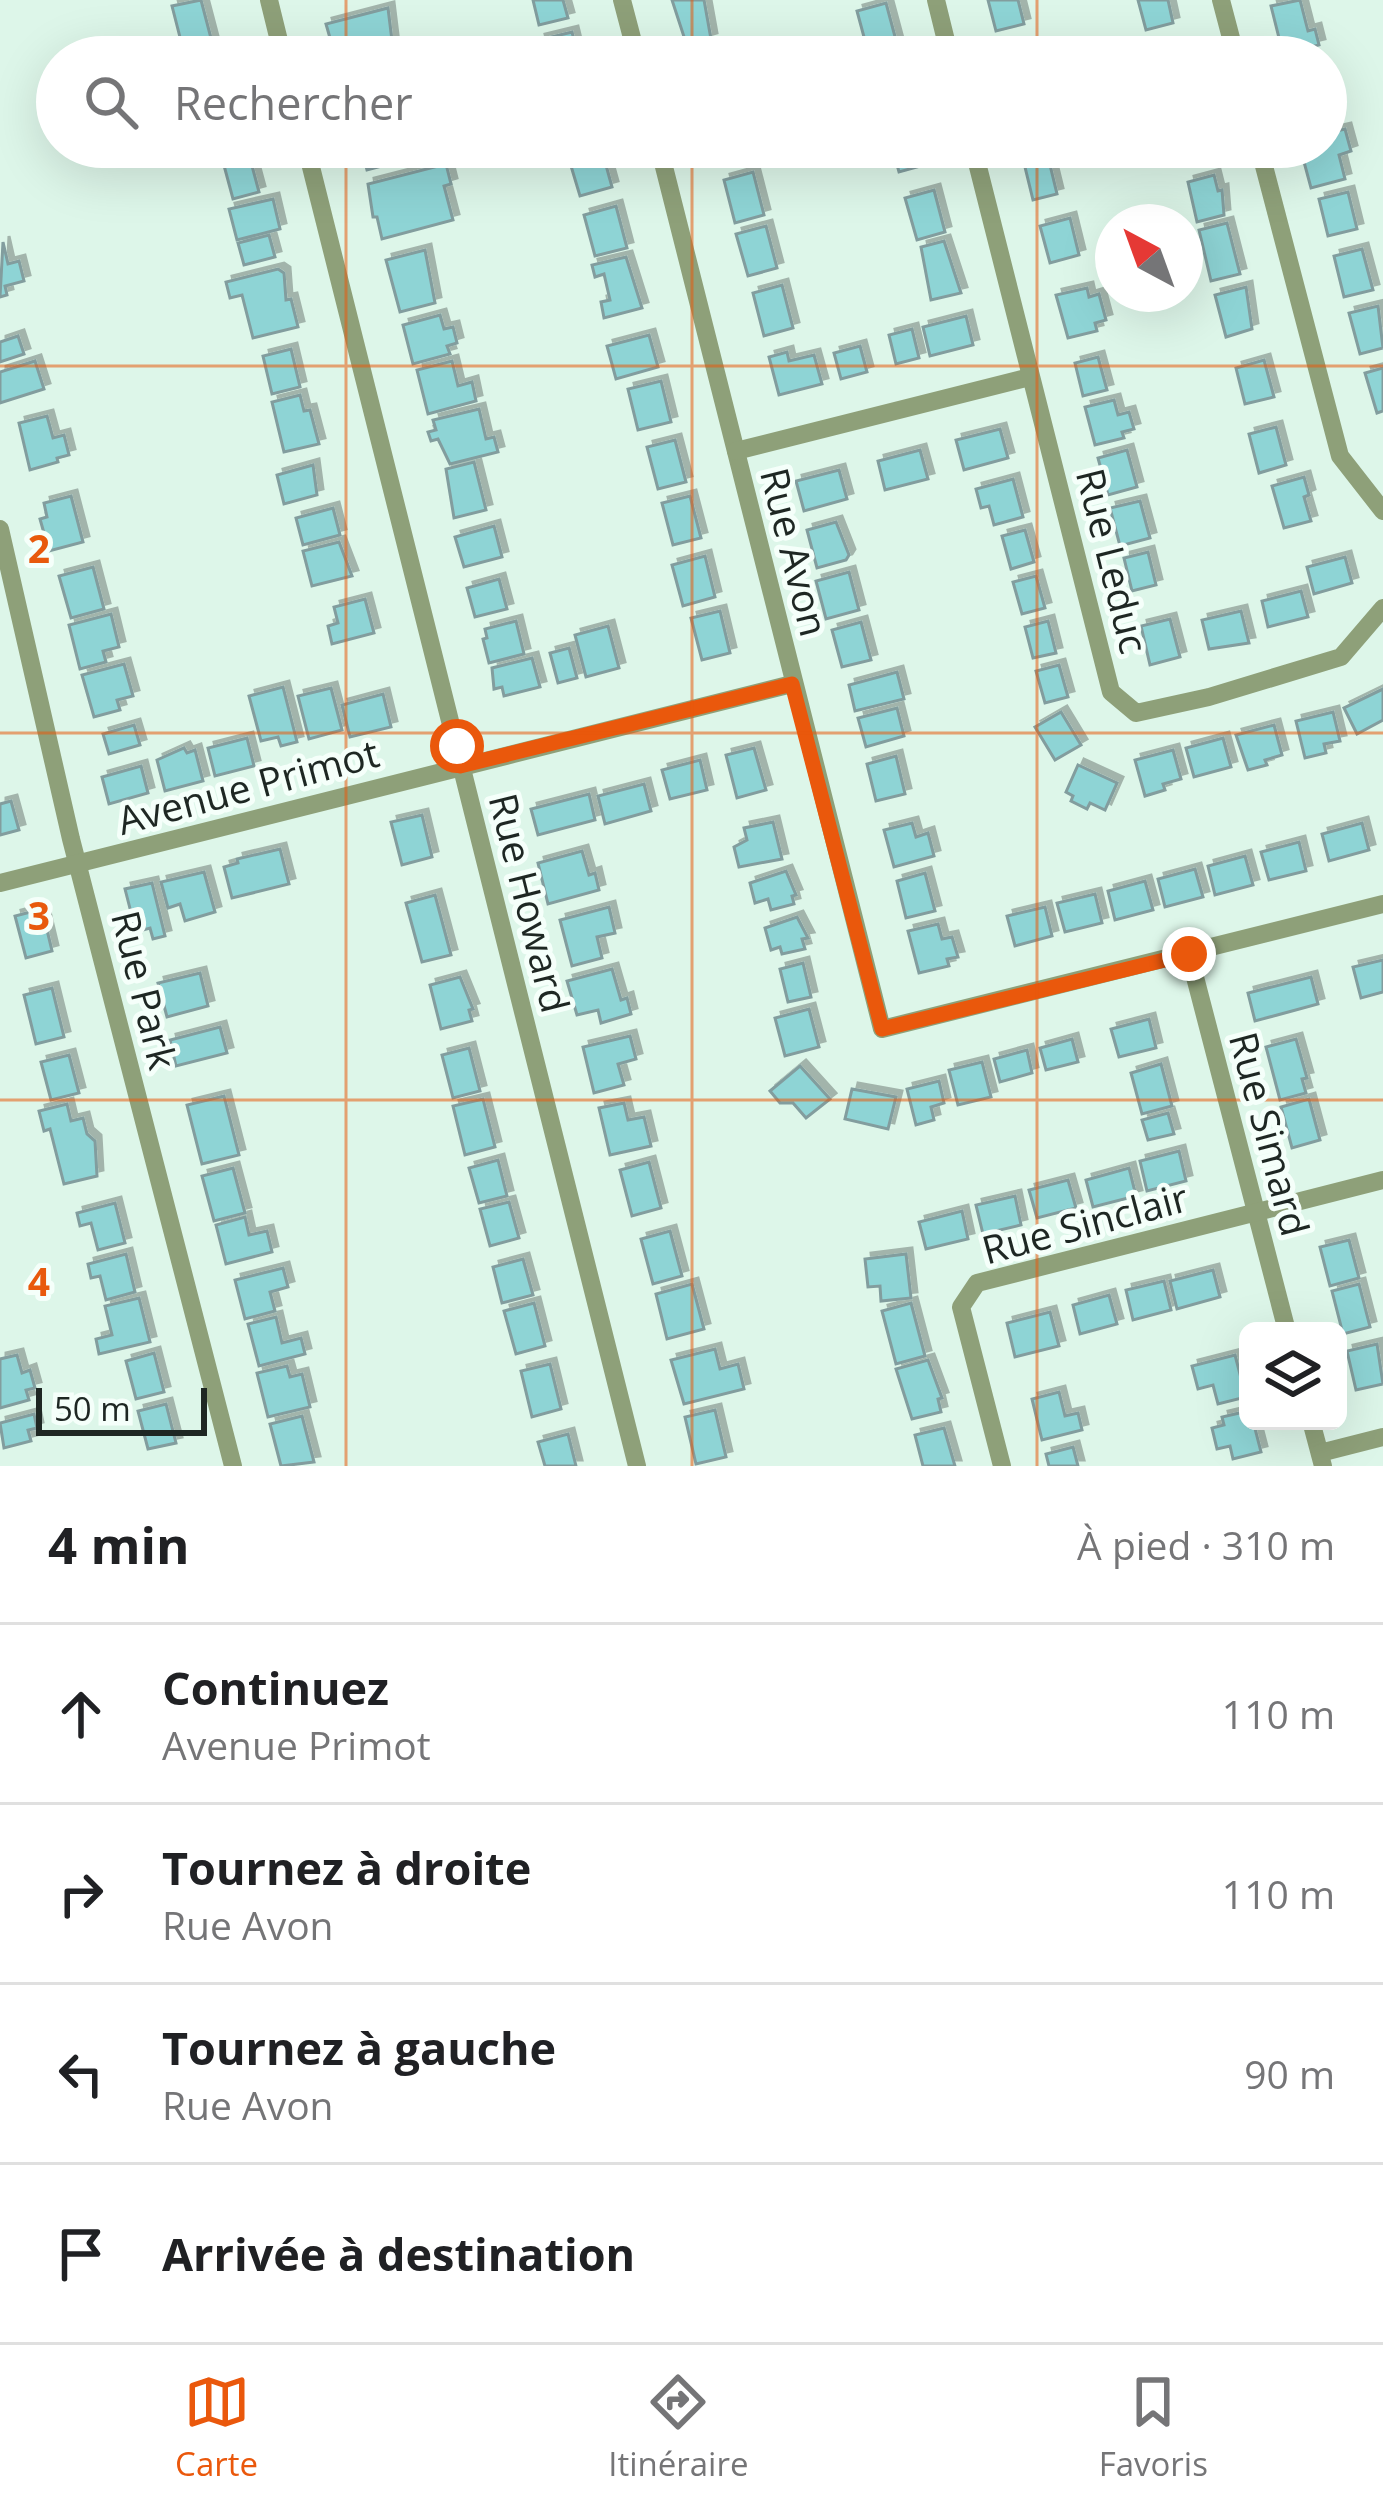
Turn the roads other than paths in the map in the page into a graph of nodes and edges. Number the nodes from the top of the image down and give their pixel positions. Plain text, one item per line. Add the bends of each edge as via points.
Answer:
1 (269, 0) edge
2 (622, 0) edge
3 (936, 0) edge
4 (1221, 0) edge
5 (278, 36) edge
6 (631, 36) edge
7 (945, 36) edge
8 (1230, 36) edge
9 (311, 168) edge
10 (664, 168) edge
11 (978, 168) edge
12 (1265, 168) edge
13 (1030, 377) junction
14 (736, 451) junction
15 (1383, 511) edge
16 (0, 529) edge
17 (1383, 608) edge
18 (792, 684) junction
19 (460, 766) junction
20 (78, 866) junction
21 (0, 884) edge
22 (1383, 904) edge
23 (1189, 954) junction
24 (1383, 1180) edge
25 (1255, 1213) junction
26 (1285, 1322) edge
27 (1313, 1430) edge
28 (1383, 1437) edge
29 (1321, 1460) edge
30 (233, 1466) edge
31 (637, 1466) edge
32 (1002, 1466) edge

1 - 5 street
2 - 6 street
3 - 7 street
4 - 8 street
9 - 19 street, Rue Howard
10 - 14 street, Rue Avon
11 - 13 street, Rue Leduc
12 - 15 street via 1340,456
13 - 14 street
13 - 17 street, Rue Leduc via 1111,692 1136,713 1341,657
14 - 18 street, Rue Avon
16 - 20 street, Rue Park
18 - 19 street, Avenue Primot
18 - 23 street, Rue Avon via 882,1029
19 - 20 street, Avenue Primot
19 - 31 street, Rue Howard
20 - 21 street, Avenue Primot
20 - 30 street, Rue Park
22 - 23 street, Rue Avon
23 - 25 street, Rue Simard
24 - 25 street, Rue Sinclair
25 - 26 street, Rue Simard
25 - 32 street, Rue Sinclair via 977,1283 961,1307
27 - 29 street
28 - 29 street

